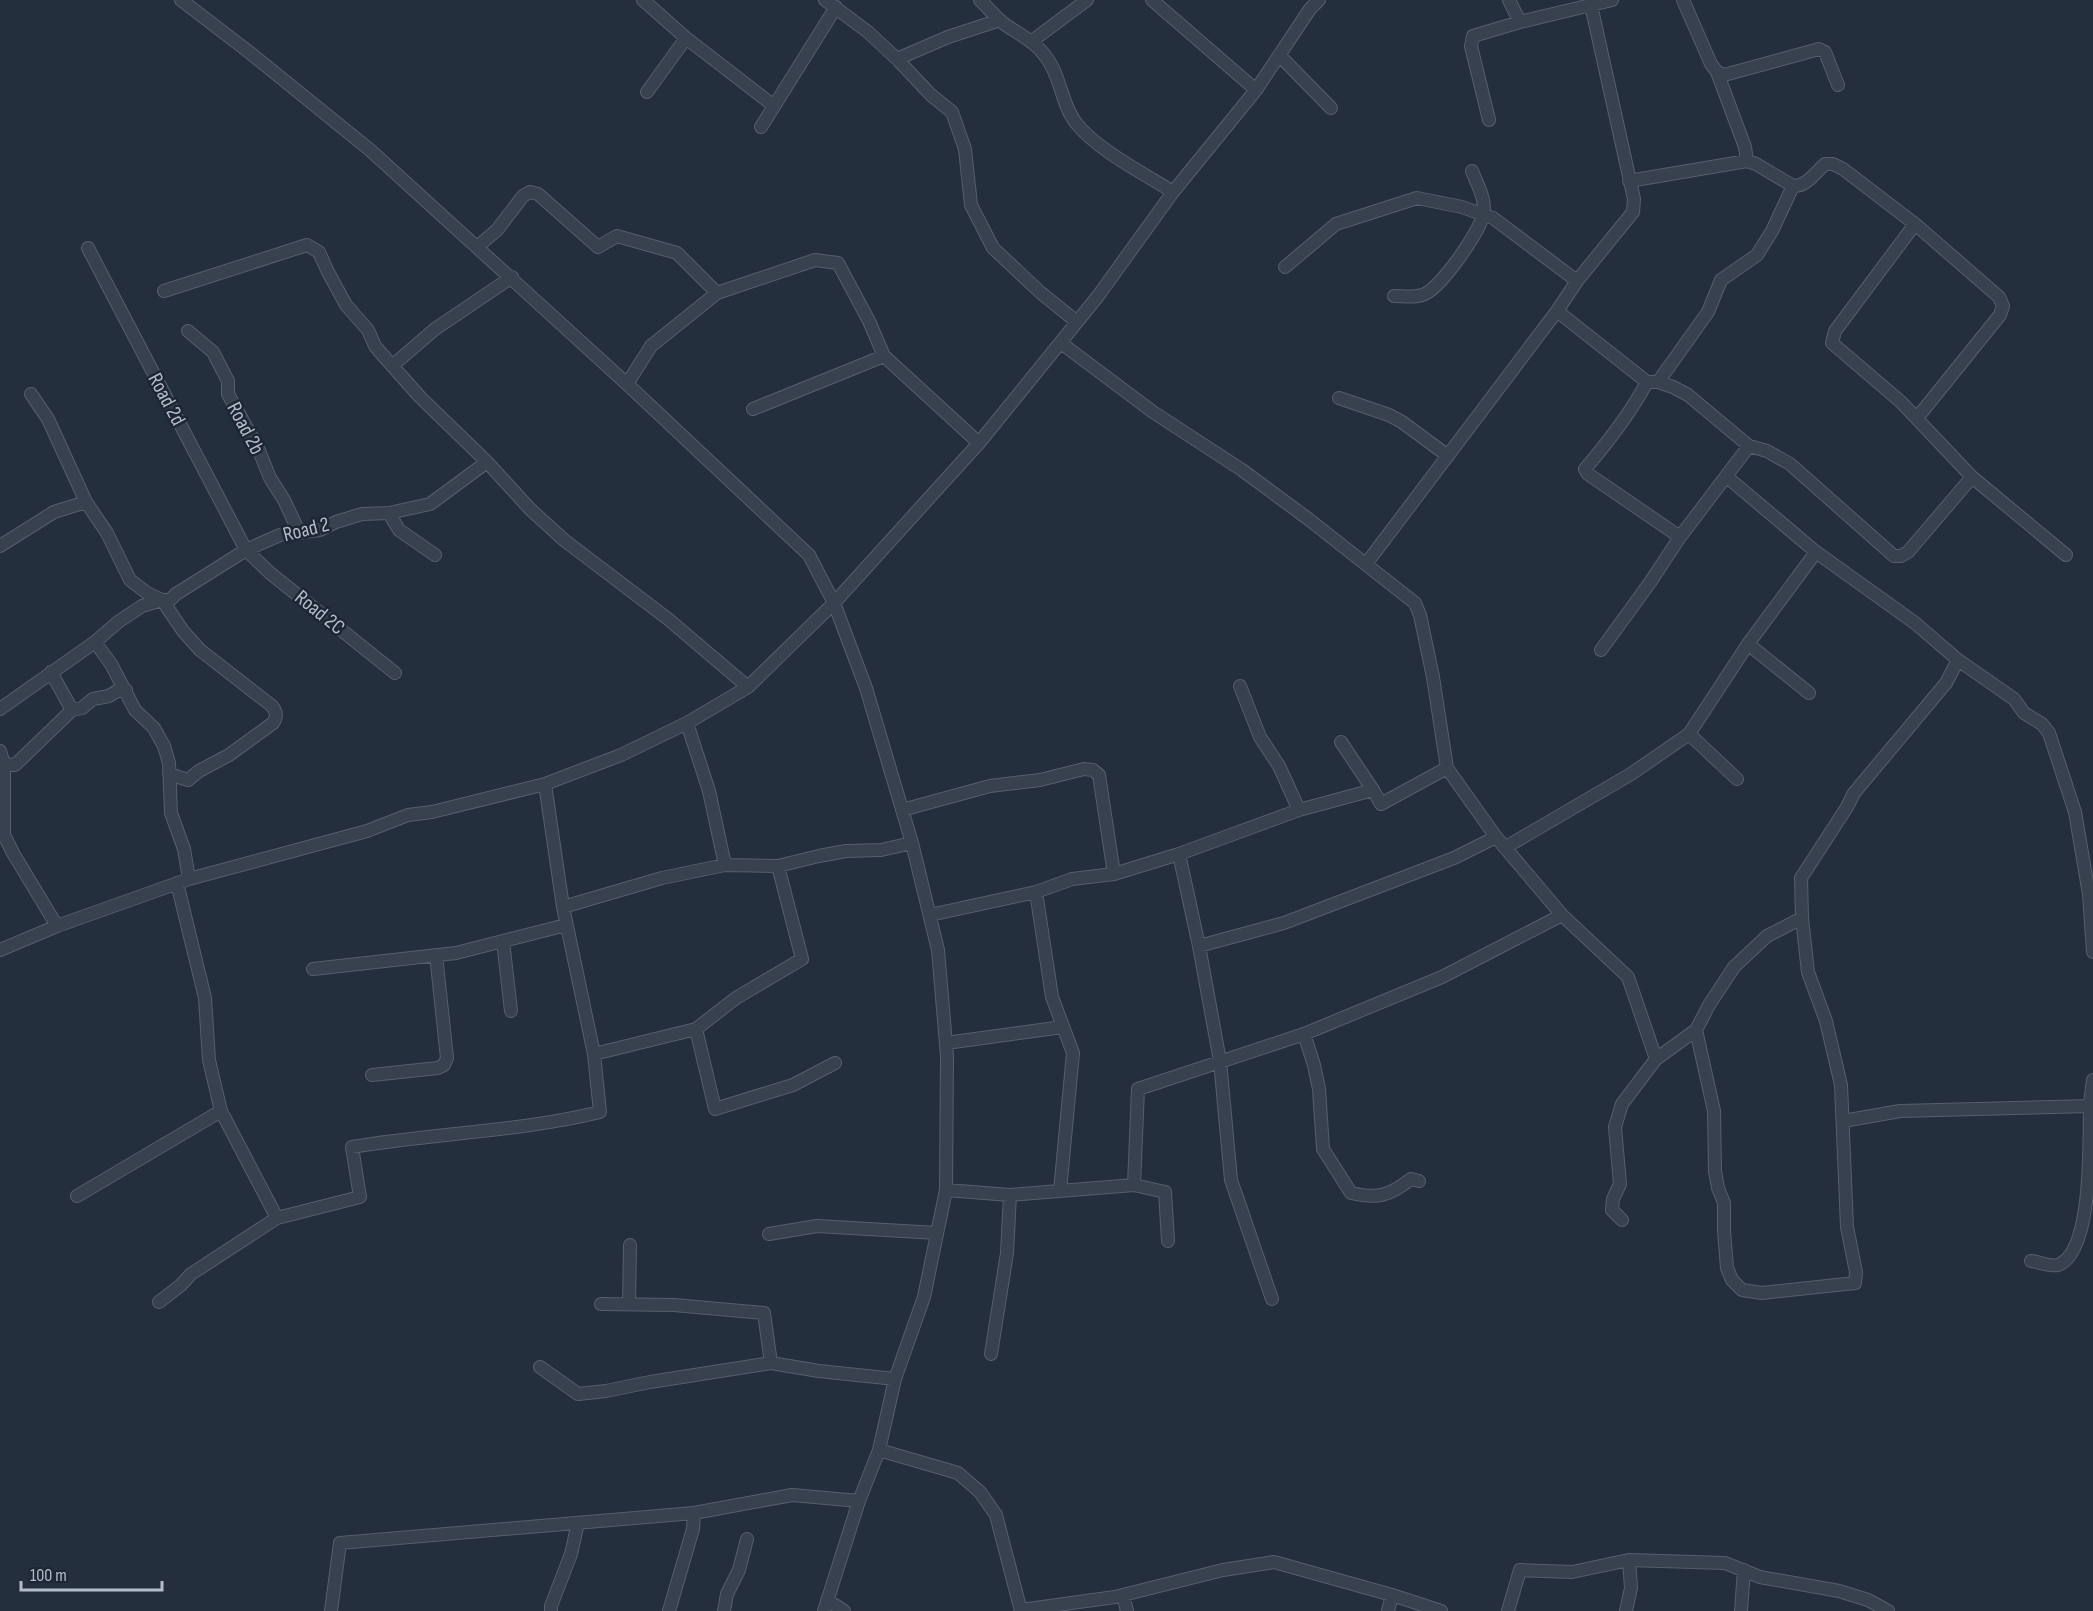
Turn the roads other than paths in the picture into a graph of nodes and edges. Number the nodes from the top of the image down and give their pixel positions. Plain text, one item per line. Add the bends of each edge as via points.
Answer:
1 (180, 0) edge
2 (643, 0) edge
3 (825, 0) edge
4 (980, 0) edge
5 (1087, 0) edge
6 (1152, 0) edge
7 (1319, 0) edge
8 (1509, 0) edge
9 (1612, 0) edge
10 (1683, 0) edge
11 (1591, 5) junction
12 (836, 7) junction
13 (1000, 20) junction
14 (1520, 22) junction
15 (686, 38) junction
16 (1032, 41) junction
17 (1280, 56) junction
18 (897, 59) junction
19 (1717, 72) junction
20 (1838, 84) dead end
21 (1256, 90) junction
22 (647, 92) dead end
23 (774, 106) junction
24 (1331, 108) dead end
25 (1489, 120) dead end
26 (761, 127) dead end
27 (1747, 161) junction
28 (1472, 171) dead end
29 (1629, 181) junction
30 (1792, 186) junction
31 (1173, 192) junction
32 (1484, 215) junction
33 (1915, 224) junction
34 (477, 247) junction
35 (88, 248) dead end
36 (1285, 267) dead end
37 (512, 277) junction
38 (1577, 281) junction
39 (165, 291) dead end
40 (717, 293) junction
41 (1394, 296) dead end
42 (1557, 311) junction
43 (1077, 322) junction
44 (188, 331) dead end
45 (1061, 343) junction
46 (884, 356) junction
47 (392, 366) junction
48 (1653, 382) junction
49 (627, 384) junction
50 (31, 394) dead end
51 (1339, 398) dead end
52 (753, 409) dead end
53 (1917, 418) junction
54 (979, 443) junction
55 (1749, 446) junction
56 (1448, 456) junction
57 (487, 462) junction
58 (1726, 477) junction
59 (1972, 477) junction
60 (86, 502) junction
61 (389, 513) junction
62 (299, 532) junction
63 (1680, 537) junction
64 (0, 546) edge
65 (246, 550) junction
66 (1816, 552) junction
67 (435, 555) dead end
68 (2066, 555) dead end
69 (1366, 564) junction
70 (162, 600) junction
71 (834, 603) junction
72 (95, 642) junction
73 (1748, 644) junction
74 (1601, 650) dead end
75 (1958, 660) junction
76 (51, 672) junction
77 (395, 673) dead end
78 (1240, 686) dead end
79 (748, 687) junction
80 (126, 690) junction
81 (1809, 693) dead end
82 (0, 709) edge
83 (72, 710) junction
84 (687, 723) junction
85 (1689, 734) junction
86 (1341, 742) dead end
87 (0, 751) edge
88 (4, 764) junction
89 (1447, 768) junction
90 (169, 774) junction
91 (1737, 779) dead end
92 (545, 784) junction
93 (1373, 790) junction
94 (1, 808) edge
95 (902, 810) junction
96 (1299, 810) junction
97 (1496, 837) junction
98 (912, 843) junction
99 (1506, 847) junction
100 (1179, 854) junction
101 (725, 865) junction
102 (778, 866) junction
103 (1114, 874) junction
104 (183, 881) junction
105 (1036, 891) junction
106 (2091, 894) edge
107 (563, 907) junction
108 (930, 915) junction
109 (1562, 915) junction
110 (1802, 918) junction
111 (566, 925) junction
112 (57, 926) junction
113 (503, 941) junction
114 (1199, 946) junction
115 (0, 950) edge
116 (2093, 952) edge
117 (436, 955) junction
118 (313, 969) dead end
119 (511, 1011) dead end
120 (1063, 1027) junction
121 (696, 1029) junction
122 (1696, 1030) junction
123 (1304, 1034) junction
124 (946, 1043) junction
125 (594, 1054) junction
126 (1656, 1059) junction
127 (1220, 1061) junction
128 (835, 1063) dead end
129 (372, 1075) dead end
130 (2093, 1080) edge
131 (2090, 1107) junction
132 (221, 1111) junction
133 (1842, 1121) junction
134 (1419, 1181) dead end
135 (1134, 1185) junction
136 (946, 1190) junction
137 (1060, 1191) junction
138 (1010, 1195) junction
139 (77, 1196) dead end
140 (277, 1218) junction
141 (1622, 1220) dead end
142 (937, 1233) junction
143 (769, 1234) dead end
144 (1168, 1241) dead end
145 (630, 1245) dead end
146 (2031, 1261) dead end
147 (1272, 1299) dead end
148 (159, 1302) dead end
149 (601, 1304) dead end
150 (629, 1305) junction
151 (991, 1354) dead end
152 (771, 1363) junction
153 (540, 1367) dead end
154 (895, 1378) junction
155 (879, 1450) junction
156 (859, 1501) junction
157 (694, 1513) junction
158 (578, 1523) junction
159 (747, 1539) dead end
160 (1629, 1560) junction
161 (1744, 1570) junction
162 (1123, 1595) junction
163 (1392, 1595) junction
164 (825, 1606) edge
165 (331, 1611) edge
166 (551, 1611) edge
167 (669, 1611) edge
168 (724, 1611) edge
169 (844, 1611) edge
170 (1021, 1611) edge
171 (1127, 1611) edge
172 (1388, 1611) edge
173 (1441, 1611) edge
174 (1508, 1611) edge
175 (1626, 1611) edge
176 (1741, 1611) edge
177 (1888, 1611) edge

1 - 34 street via 370,150
2 - 15 street
3 - 12 street
4 - 13 street
5 - 16 street
6 - 21 street
7 - 17 street
8 - 14 street
9 - 11 street
10 - 19 street
11 - 14 street
11 - 29 street
12 - 18 street
12 - 23 street
13 - 16 street
13 - 18 street
14 - 25 street via 1476,34 1471,39
15 - 22 street
15 - 23 street
16 - 31 street via 1053,68 1075,122 1105,148
17 - 21 street
17 - 24 street
18 - 43 street via 952,112 965,149 971,205 993,248
19 - 20 street via 1724,75 1819,50 1826,52
19 - 27 street
21 - 31 street
23 - 26 street
27 - 29 street
27 - 30 street
28 - 32 street via 1483,198
29 - 38 street via 1633,212
30 - 33 street via 1803,184 1825,164 1833,164
30 - 48 street via 1757,255 1721,280 1708,312
31 - 43 street
32 - 36 street via 1417,198 1336,224
32 - 38 street
32 - 41 street via 1465,250 1433,288 1422,295
33 - 53 street via 1835,331 1832,343
33 - 53 street via 1999,297 2003,306 2000,315
34 - 37 street
34 - 40 street via 497,230 523,196 534,193 598,247 617,236 677,253
35 - 65 street, Road 2d
37 - 47 street via 435,329
37 - 49 street
38 - 42 street
39 - 47 street via 307,245 319,252 346,305 369,330 375,346
40 - 46 street via 815,260 838,262
40 - 49 street via 651,346
42 - 48 street
42 - 56 street
43 - 45 street
44 - 62 street, Road 2b via 213,352 228,381 228,394
45 - 54 street
45 - 69 street via 1153,412 1242,470
46 - 52 street
46 - 54 street
47 - 57 street
48 - 55 street via 1688,395
48 - 63 street via 1586,472
49 - 71 street via 809,555
50 - 60 street via 48,419
51 - 56 street via 1396,418
53 - 59 street
54 - 71 street
55 - 58 street
55 - 59 street via 1790,464 1894,556 1908,552
56 - 69 street
57 - 61 street, Road 2 via 430,504
57 - 79 street via 564,540 668,619
58 - 63 street
58 - 66 street
59 - 68 street
60 - 64 street via 54,512
60 - 70 street via 107,533 130,580
61 - 62 street, Road 2 via 362,514 321,530
61 - 67 street via 399,530
62 - 65 street, Road 2 via 280,535
63 - 74 street
65 - 70 street, Road 2 via 170,600
65 - 77 street, Road 2C
66 - 73 street
66 - 75 street via 1915,623
69 - 89 street via 1415,603 1420,615
70 - 72 street, Road 2 via 142,606
70 - 90 street via 200,650 272,706 276,718 229,755 188,780
71 - 79 street
71 - 95 street via 866,688
72 - 76 street, Road 2
72 - 80 street
73 - 81 street
73 - 85 street
75 - 106 street via 2014,699 2024,713 2049,733 2075,812
75 - 110 street via 1946,683 1854,793 1801,878
76 - 82 street, Road 2
76 - 83 street
78 - 96 street via 1260,737 1279,765
79 - 84 street
80 - 83 street via 93,699
80 - 90 street via 139,716 159,735
83 - 88 street via 15,765
84 - 92 street via 621,755
84 - 101 street via 709,791
85 - 91 street
85 - 99 street via 1631,774
86 - 93 street
87 - 88 street
88 - 94 street
89 - 93 street via 1381,804
89 - 97 street
90 - 104 street via 171,813 184,849
92 - 104 street via 408,815 367,831
92 - 107 street
93 - 96 street
94 - 112 street via 4,834 13,853
95 - 98 street
95 - 103 street via 990,786 1093,770 1099,776
96 - 100 street
97 - 99 street
97 - 114 street via 1454,858 1284,923
98 - 102 street via 881,850 846,851
98 - 108 street
99 - 109 street
100 - 103 street
100 - 114 street
101 - 102 street
101 - 107 street via 662,878
102 - 121 street via 802,959 736,998
103 - 105 street via 1072,879
104 - 112 street
104 - 132 street via 205,998 209,1060
105 - 108 street
105 - 120 street via 1052,997
106 - 116 street
107 - 111 street
108 - 124 street via 938,950
109 - 123 street via 1442,977
109 - 126 street via 1628,977
110 - 122 street via 1767,936 1734,967
110 - 133 street via 1808,972 1826,1021 1840,1085
111 - 113 street
111 - 125 street
112 - 115 street
113 - 117 street
113 - 119 street
114 - 127 street
117 - 118 street
117 - 129 street via 447,1058 444,1065
120 - 124 street
120 - 137 street via 1073,1053
121 - 125 street
121 - 128 street via 715,1109 793,1085
122 - 126 street
122 - 133 street via 1714,1111 1715,1171 1724,1203 1727,1268 1742,1290 1762,1293 1855,1283 1847,1227
123 - 127 street
123 - 134 street via 1319,1089 1323,1149 1351,1193 1382,1196 1411,1179
124 - 136 street
125 - 140 street via 600,1113 559,1122 391,1140 352,1148 360,1197
126 - 141 street via 1622,1104 1615,1127 1620,1184 1612,1210
127 - 135 street via 1138,1089
127 - 147 street via 1231,1180
130 - 131 street
131 - 133 street via 1900,1112
131 - 146 street via 2092,1185 2080,1248 2056,1266
132 - 139 street
132 - 140 street
135 - 137 street
135 - 144 street via 1165,1192
136 - 138 street
136 - 142 street
137 - 138 street
138 - 151 street via 1007,1253
140 - 148 street via 191,1274
142 - 143 street via 817,1226
142 - 154 street via 924,1297
145 - 150 street
149 - 150 street
150 - 152 street via 765,1313
152 - 153 street via 578,1394
152 - 154 street
154 - 155 street
155 - 156 street
155 - 170 street via 957,1473 980,1492 996,1515
156 - 157 street via 792,1495
156 - 164 street
157 - 158 street
157 - 167 street
158 - 165 street via 340,1543
158 - 166 street
159 - 168 street
160 - 161 street via 1725,1563
160 - 174 street via 1572,1572 1520,1570
160 - 175 street via 1631,1588
161 - 176 street
161 - 177 street via 1760,1577 1839,1591
162 - 163 street via 1223,1570 1274,1562
162 - 170 street
162 - 171 street
163 - 172 street
163 - 173 street
164 - 169 street

